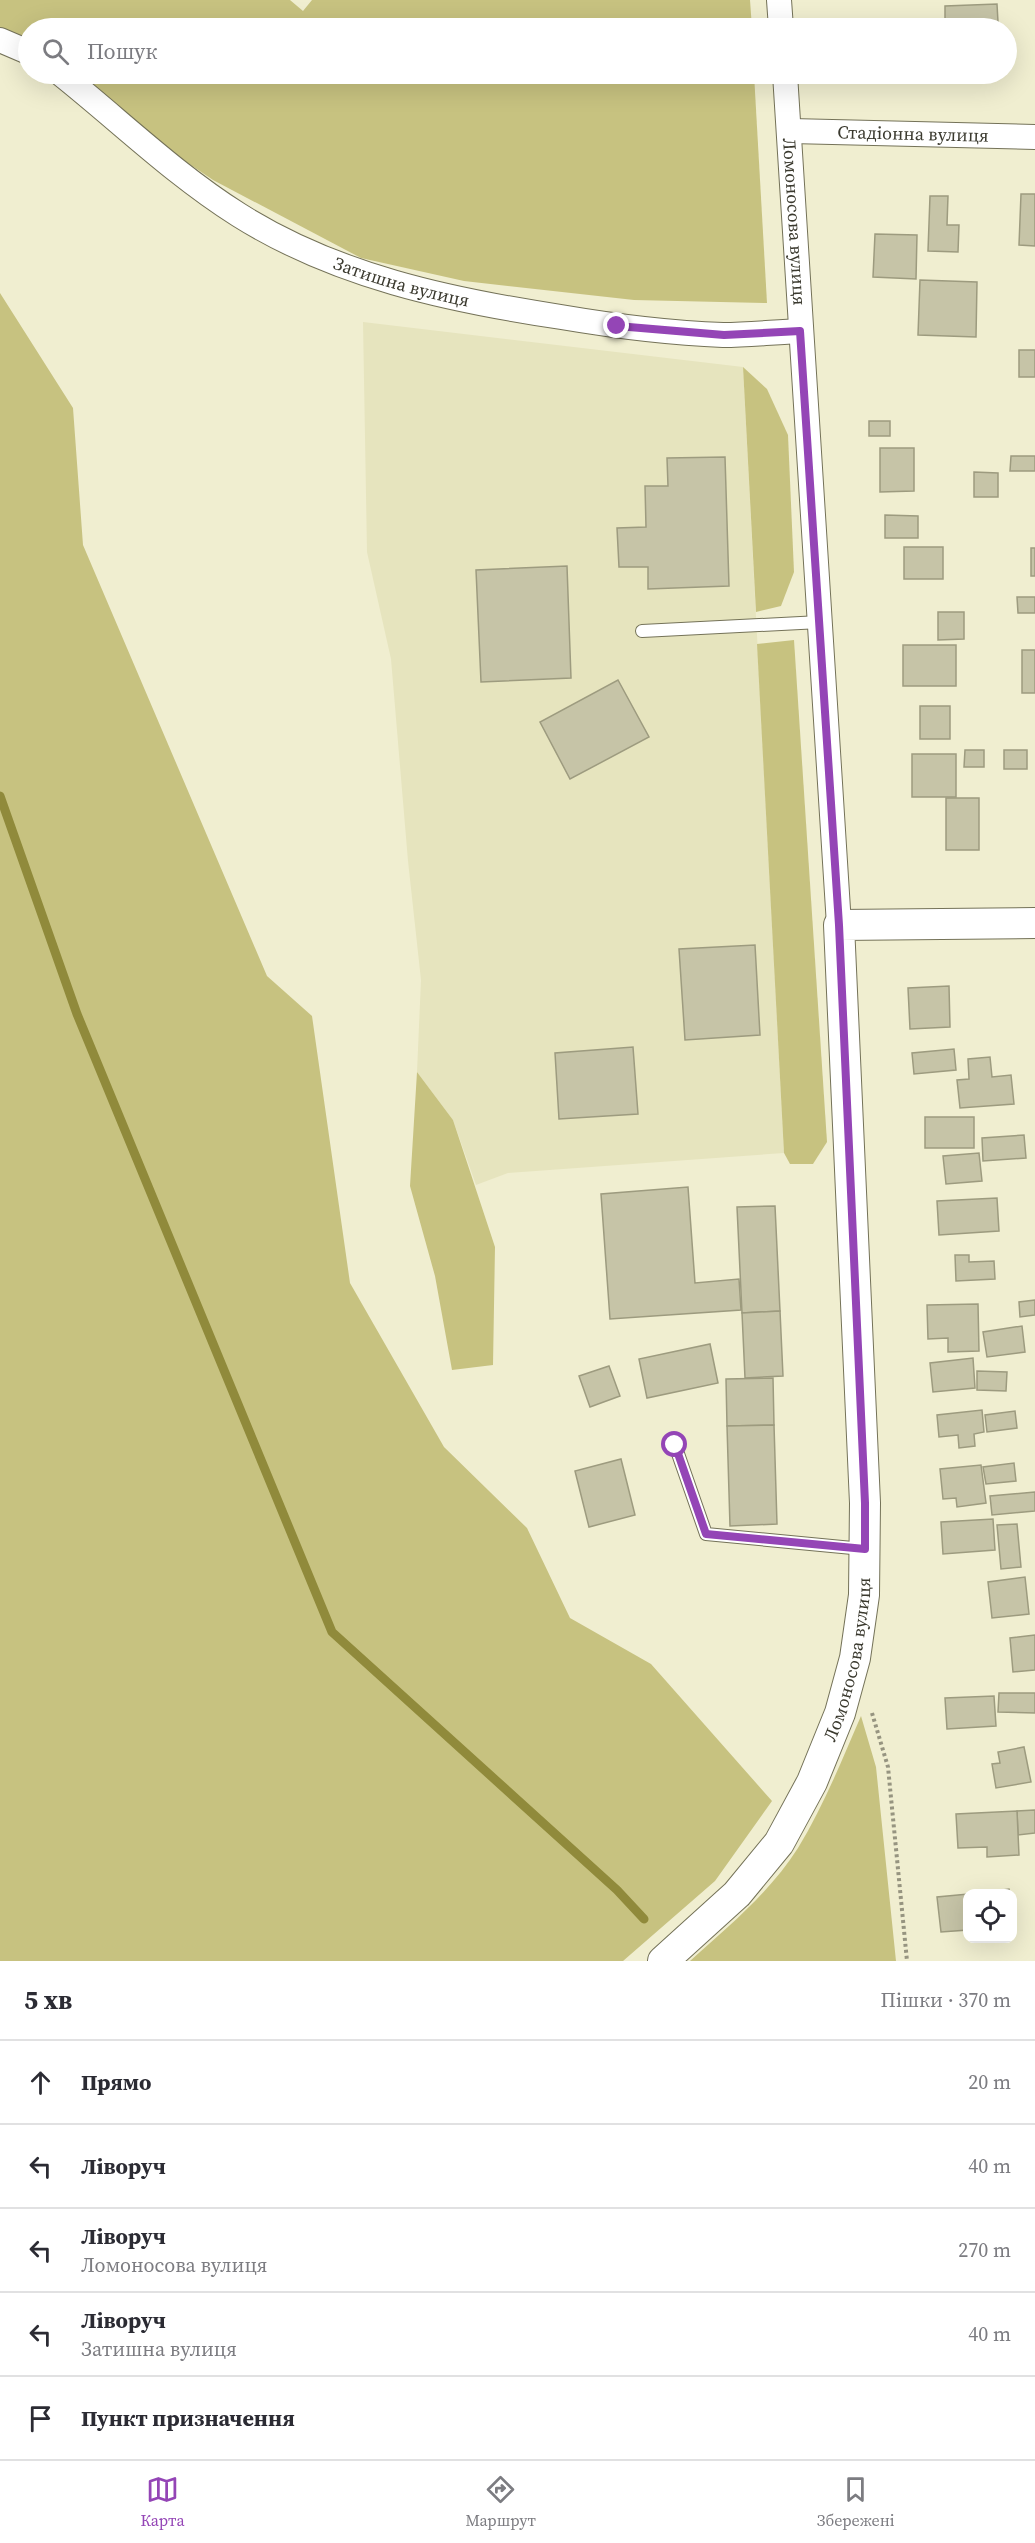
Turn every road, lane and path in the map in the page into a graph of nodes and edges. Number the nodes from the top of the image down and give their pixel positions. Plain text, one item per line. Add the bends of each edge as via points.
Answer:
1 (779, 0) edge
2 (780, 18) edge
3 (0, 40) edge
4 (18, 48) edge
5 (73, 84) edge
6 (786, 84) edge
7 (790, 131) junction
8 (1035, 137) edge
9 (800, 331) junction
10 (820, 622) junction
11 (642, 631) dead end
12 (1035, 922) edge
13 (839, 925) junction
14 (675, 1445) dead end
15 (865, 1549) junction
16 (872, 1712) dead end
17 (663, 1961) edge
18 (907, 1961) edge

1 - 2 street
3 - 4 street
5 - 9 street, Затишна вулиця via 209,195 271,234 344,267 452,298 617,326 724,335
6 - 7 street, Ломоносова вулиця
7 - 8 street, Стадіонна вулиця
7 - 9 street, Ломоносова вулиця
9 - 10 street, Ломоносова вулиця
10 - 11 lane
10 - 13 street, Ломоносова вулиця
12 - 13 street
13 - 15 street, Ломоносова вулиця
14 - 15 lane via 706,1534
15 - 17 street, Ломоносова вулиця via 864,1595 855,1658 840,1713 812,1782 779,1843 765,1860 736,1894
16 - 18 path via 888,1767

